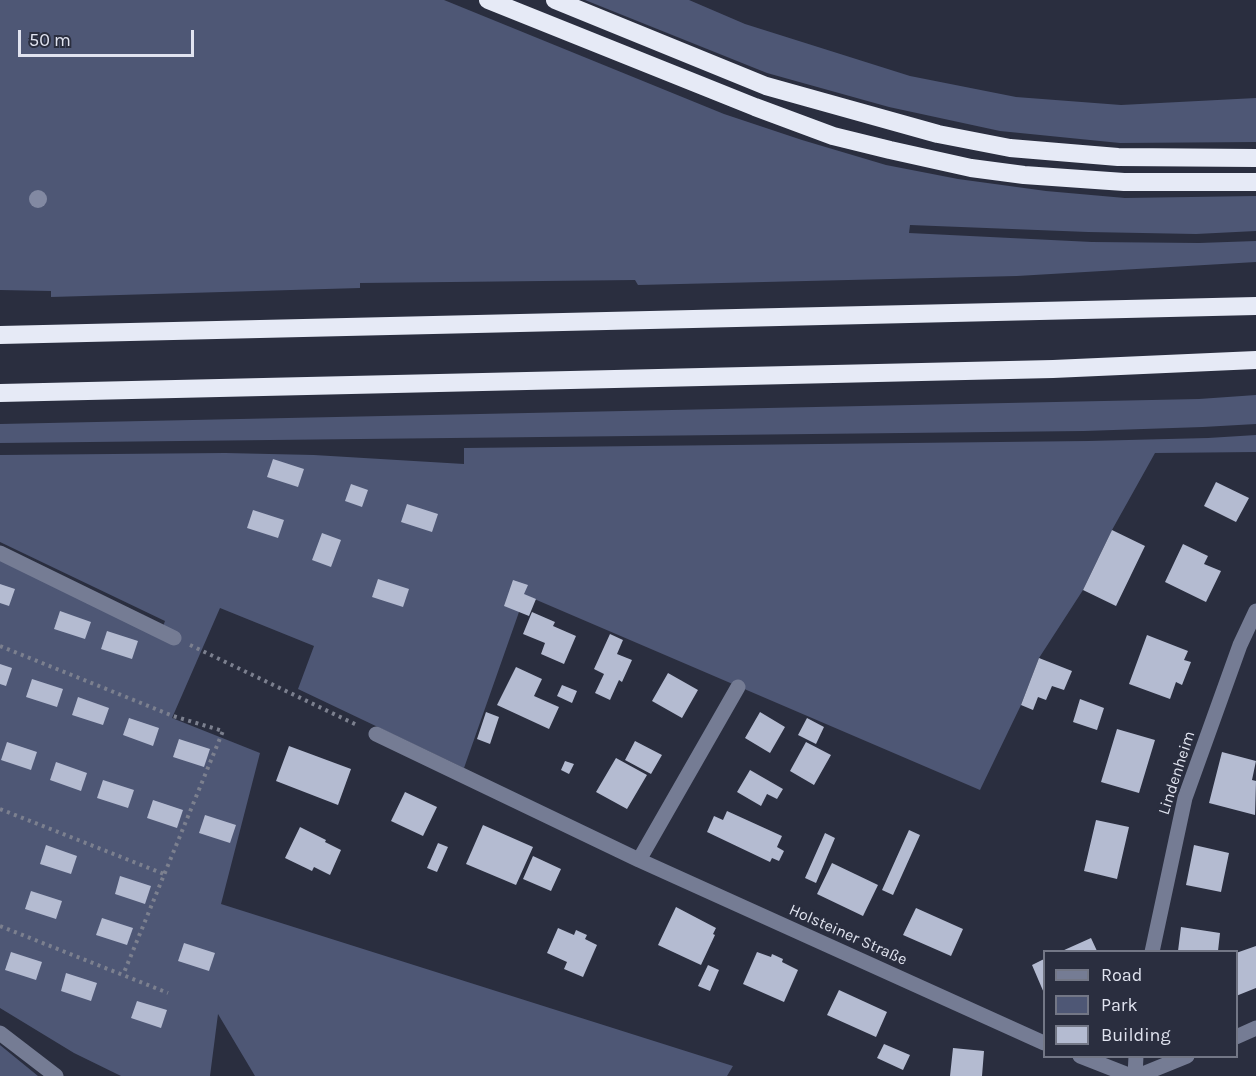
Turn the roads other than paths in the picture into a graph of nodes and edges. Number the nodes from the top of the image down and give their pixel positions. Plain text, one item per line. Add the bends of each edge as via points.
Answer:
1 (488, 0) edge
2 (555, 0) edge
3 (1256, 158) edge
4 (1256, 182) edge
5 (1256, 306) edge
6 (0, 330) edge
7 (33, 334) junction
8 (0, 335) edge
9 (1256, 360) edge
10 (0, 393) edge
11 (0, 553) edge
12 (1256, 610) edge
13 (174, 638) road end
14 (738, 687) dead end
15 (376, 734) road end
16 (639, 860) junction
17 (1152, 950) edge
18 (1256, 1028) edge
19 (0, 1033) edge
20 (1238, 1036) edge
21 (1043, 1043) edge
22 (1086, 1058) edge
23 (1136, 1058) edge
24 (1182, 1058) edge
25 (56, 1076) edge
26 (1135, 1076) edge

1 - 4 highway via 755,107 833,136 890,150 1024,175 1124,182
2 - 3 highway via 765,86 938,134 1010,148 1118,157
5 - 7 highway
6 - 7 highway
7 - 8 highway
9 - 10 highway via 1053,369
11 - 13 street
12 - 17 street, Lindenheim via 1185,798
14 - 16 street
15 - 16 street, Holsteiner Straße
16 - 21 street, Holsteiner Straße
18 - 20 street
19 - 25 street
22 - 26 street
23 - 26 street
24 - 26 street

